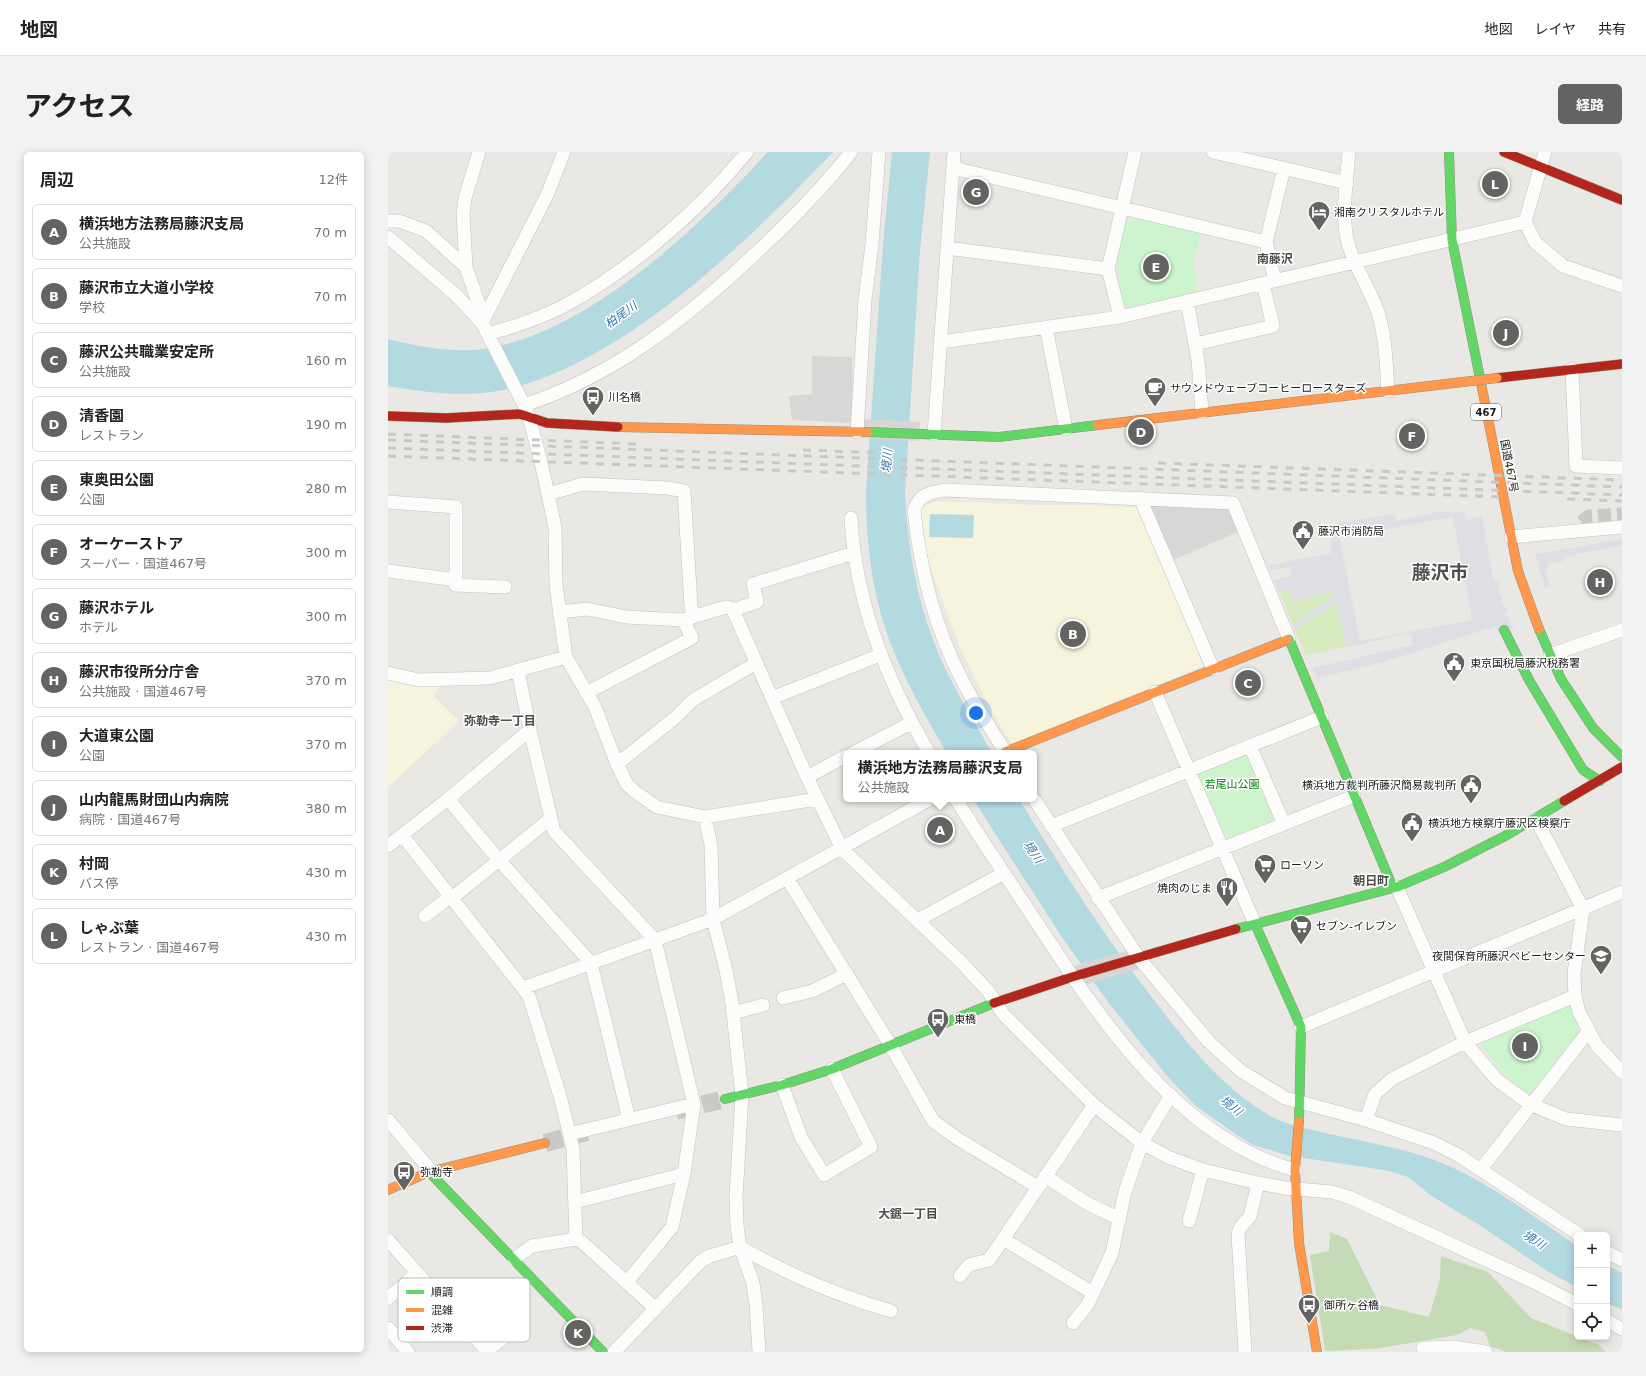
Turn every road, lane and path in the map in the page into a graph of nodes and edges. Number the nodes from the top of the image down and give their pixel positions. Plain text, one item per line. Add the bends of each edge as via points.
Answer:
1 (479, 152) edge
2 (564, 152) edge
3 (747, 152) edge
4 (851, 152) edge
5 (879, 152) edge
6 (954, 152) edge
7 (1135, 152) edge
8 (1213, 152) edge
9 (1349, 152) edge
10 (1449, 152) edge
11 (1504, 152) edge
12 (1545, 152) edge
13 (1541, 167) junction
14 (953, 168) junction
15 (1284, 169) junction
16 (1347, 183) junction
17 (1622, 200) edge
18 (1123, 209) junction
19 (388, 221) edge
20 (1525, 222) junction
21 (388, 237) edge
22 (1452, 240) junction
23 (1266, 242) junction
24 (947, 248) junction
25 (1354, 262) junction
26 (466, 267) junction
27 (1108, 269) junction
28 (1269, 282) junction
29 (1622, 286) edge
30 (1187, 301) junction
31 (1120, 317) junction
32 (1046, 327) junction
33 (486, 328) junction
34 (941, 342) junction
35 (1195, 344) junction
36 (1622, 364) edge
37 (1572, 369) junction
38 (1388, 391) junction
39 (522, 402) junction
40 (1202, 412) junction
41 (388, 416) edge
42 (529, 417) junction
43 (1066, 429) junction
44 (858, 432) junction
45 (934, 434) junction
46 (1622, 468) edge
47 (548, 494) junction
48 (1140, 498) junction
49 (388, 502) edge
50 (851, 518) dead end
51 (1622, 527) edge
52 (1511, 537) junction
53 (854, 553) junction
54 (388, 570) edge
55 (456, 580) junction
56 (505, 587) dead end
57 (732, 610) junction
58 (559, 612) junction
59 (688, 618) junction
60 (1504, 630) dead end
61 (1622, 630) edge
62 (1289, 639) junction
63 (880, 655) junction
64 (1550, 655) junction
65 (566, 657) junction
66 (756, 663) junction
67 (1212, 669) junction
68 (518, 671) junction
69 (388, 673) edge
70 (586, 692) junction
71 (1155, 692) junction
72 (772, 698) junction
73 (1322, 718) junction
74 (911, 723) junction
75 (530, 730) junction
76 (1250, 746) junction
77 (858, 750) edge
78 (927, 750) edge
79 (1004, 750) edge
80 (1010, 750) edge
81 (1622, 757) edge
82 (843, 758) edge
83 (617, 764) junction
84 (1622, 767) edge
85 (1189, 770) junction
86 (807, 777) junction
87 (1600, 781) junction
88 (1354, 796) junction
89 (448, 798) junction
90 (817, 799) junction
91 (925, 802) edge
92 (958, 802) edge
93 (1036, 802) edge
94 (705, 817) junction
95 (550, 819) junction
96 (1536, 819) junction
97 (1284, 824) junction
98 (1051, 826) junction
99 (402, 835) junction
100 (388, 846) edge
101 (1223, 848) junction
102 (842, 850) junction
103 (499, 860) junction
104 (1004, 873) junction
105 (787, 878) junction
106 (1395, 888) junction
107 (1622, 892) edge
108 (451, 897) junction
109 (1098, 898) junction
110 (1583, 909) junction
111 (426, 916) dead end
112 (713, 919) junction
113 (918, 920) junction
114 (1256, 924) junction
115 (655, 940) junction
116 (1136, 959) junction
117 (591, 963) junction
118 (1434, 970) junction
119 (847, 974) junction
120 (1076, 977) junction
121 (524, 988) junction
122 (1575, 996) junction
123 (783, 998) dead end
124 (995, 1002) junction
125 (763, 1005) dead end
126 (733, 1013) junction
127 (1301, 1028) junction
128 (1588, 1032) junction
129 (1465, 1042) junction
130 (891, 1046) junction
131 (832, 1069) junction
132 (1622, 1072) edge
133 (782, 1085) junction
134 (742, 1095) junction
135 (1171, 1096) junction
136 (725, 1099) tunnel mouth
137 (694, 1104) junction
138 (1530, 1104) junction
139 (1094, 1105) junction
140 (1300, 1107) junction
141 (629, 1119) junction
142 (388, 1120) edge
143 (1366, 1120) junction
144 (1622, 1125) edge
145 (569, 1134) junction
146 (545, 1143) tunnel mouth
147 (1142, 1143) junction
148 (1296, 1167) junction
149 (1202, 1170) junction
150 (1481, 1170) junction
151 (431, 1172) junction
152 (684, 1174) junction
153 (1042, 1181) junction
154 (1258, 1183) junction
155 (1296, 1188) junction
156 (388, 1190) edge
157 (575, 1202) junction
158 (1120, 1219) junction
159 (1190, 1221) dead end
160 (1575, 1232) edge
161 (576, 1239) junction
162 (1003, 1239) junction
163 (388, 1240) edge
164 (740, 1247) junction
165 (1610, 1254) edge
166 (514, 1260) junction
167 (1622, 1260) edge
168 (417, 1273) junction
169 (960, 1276) dead end
170 (411, 1278) edge
171 (421, 1278) edge
172 (627, 1282) junction
173 (398, 1289) edge
174 (1094, 1293) junction
175 (388, 1298) edge
176 (1574, 1302) edge
177 (656, 1309) junction
178 (890, 1311) dead end
179 (1074, 1323) dead end
180 (1610, 1323) edge
181 (388, 1328) edge
182 (1622, 1329) edge
183 (398, 1340) edge
184 (400, 1342) edge
185 (478, 1342) edge
186 (499, 1342) edge
187 (1424, 1348) dead end
188 (408, 1352) edge
189 (487, 1352) edge
190 (603, 1352) edge
191 (614, 1352) edge
192 (758, 1352) edge
193 (1246, 1352) edge
194 (1317, 1352) edge
195 (1486, 1352) edge

1 - 26 street via 463,213
2 - 33 street
3 - 33 street via 677,223 583,295 512,328
4 - 39 street via 778,232 721,285 670,327 598,374 543,399
5 - 44 street via 865,300
6 - 14 street
7 - 18 street
8 - 15 street
9 - 16 street
10 - 22 main road, 国道467号 / 467
11 - 13 main road
12 - 13 street
13 - 17 main road
13 - 20 street
14 - 18 street
14 - 24 street
15 - 16 street
15 - 23 street
16 - 25 street via 1345,225
18 - 23 street
18 - 27 street
19 - 26 street via 398,221 426,231
20 - 22 street
20 - 29 street via 1535,242 1563,266
21 - 33 street via 456,296
22 - 25 street
22 - 52 main road, 国道467号 / 467
23 - 28 street
24 - 27 street
24 - 34 street
25 - 28 street
25 - 38 street via 1376,307 1380,322
26 - 33 street
27 - 31 street
28 - 30 street
28 - 35 street via 1273,326
30 - 31 street
30 - 35 street
31 - 32 street
32 - 34 street
32 - 43 street
33 - 39 street
34 - 45 street
35 - 40 street
36 - 37 main road
37 - 38 main road, bridge
37 - 46 street via 1576,466
38 - 40 main road
39 - 42 street
40 - 43 main road
41 - 42 main road via 446,418 520,414
42 - 44 main road via 547,423 583,426
42 - 47 street
43 - 45 main road via 999,437
44 - 45 main road
47 - 58 street via 555,527
47 - 59 street via 583,484 684,491 690,606
48 - 62 street via 1233,503
48 - 67 street
48 - 79 street via 944,490 925,494 916,503 914,510 923,569 936,620 962,679
49 - 55 street via 456,507
50 - 53 street
51 - 52 street via 1578,526
52 - 64 main road, 国道467号 / 467 via 1524,590
53 - 57 street via 753,584 757,602
53 - 63 street via 865,607
54 - 55 street
55 - 56 street via 455,585
57 - 59 street via 728,607 722,608
57 - 66 street
58 - 59 street via 587,609 626,617
58 - 65 street
59 - 70 street via 692,638
60 - 87 main road via 1529,680 1583,770
61 - 64 street
62 - 67 main road
62 - 73 main road
63 - 72 street
63 - 74 street
64 - 81 main road, 国道467号 / 467 via 1561,679 1593,728
65 - 68 street
65 - 70 street
66 - 72 street
66 - 83 street via 692,700 676,717
67 - 71 main road
68 - 69 street via 490,678 418,680
68 - 75 street
70 - 83 street
71 - 80 main road
71 - 85 street
72 - 86 street
73 - 76 street
73 - 88 main road
74 - 77 street
74 - 78 street
75 - 89 street
75 - 95 street
76 - 85 street
76 - 97 street
82 - 86 street
83 - 94 street via 627,784 647,801 657,807
84 - 87 main road
85 - 98 street
85 - 101 street
86 - 90 street
87 - 96 main road
88 - 97 street
88 - 106 main road
89 - 99 street
89 - 103 street
90 - 94 street
90 - 102 street
91 - 102 street
92 - 104 street
93 - 98 street
94 - 112 street via 711,845
95 - 103 street
95 - 115 street via 560,839
96 - 106 main road via 1444,867
96 - 110 street
97 - 101 street
98 - 109 street
99 - 100 street
99 - 108 street
101 - 109 street
101 - 114 street
102 - 105 street
102 - 113 street
103 - 108 street
103 - 117 street
104 - 113 street
104 - 120 street
105 - 112 street
105 - 119 street
106 - 114 main road
106 - 118 street
107 - 110 street
108 - 111 street
108 - 121 street
109 - 116 street
110 - 118 street
110 - 122 street via 1574,974
112 - 115 street
112 - 126 street via 726,970
113 - 124 street via 961,962
114 - 116 main road
114 - 127 main road
115 - 117 street
115 - 137 street
116 - 120 main road
116 - 140 street via 1228,1060 1274,1093
117 - 121 street
117 - 141 street
118 - 127 street
118 - 129 street
119 - 123 street via 812,991
119 - 130 street
120 - 124 main road
120 - 135 street via 1122,1041
121 - 145 street via 529,996 560,1096
122 - 128 street
122 - 129 street
124 - 130 main road
124 - 139 street via 1008,1019
125 - 126 street
126 - 134 street
127 - 140 main road
128 - 132 street via 1597,1046
128 - 138 street
129 - 138 street via 1497,1080
129 - 143 street via 1384,1085 1375,1094
130 - 131 main road
130 - 153 street via 933,1121 958,1139
131 - 133 main road
131 - 133 street via 871,1147 824,1175 801,1137
133 - 134 main road
134 - 136 main road
134 - 164 street via 736,1197
135 - 147 street
135 - 148 street via 1219,1135 1245,1150
137 - 141 street
137 - 152 street
138 - 144 street via 1566,1119
138 - 150 street
139 - 147 street via 1126,1133
139 - 153 street
140 - 143 street
140 - 148 main road
141 - 145 street
142 - 151 street
143 - 150 street via 1434,1143
145 - 157 street via 573,1149
146 - 151 main road
147 - 149 street via 1168,1157
147 - 158 street via 1125,1192
148 - 155 main road
149 - 154 street
149 - 159 street
150 - 160 street
151 - 156 main road
151 - 166 main road
152 - 157 street
152 - 172 street via 672,1228
153 - 158 street
153 - 162 street
154 - 155 street
154 - 193 street via 1250,1216 1238,1234
155 - 176 street via 1332,1192 1351,1198
155 - 194 main road via 1299,1243
157 - 161 street
158 - 174 street via 1112,1253
161 - 166 street via 532,1246
161 - 172 street
162 - 169 street via 989,1260 969,1265
162 - 174 street
163 - 168 street
164 - 177 street via 701,1261
164 - 178 street via 774,1265
164 - 192 street via 753,1283
165 - 167 street
166 - 190 main road
168 - 170 street
168 - 171 street
172 - 177 street
173 - 175 street
174 - 179 street
177 - 191 street
180 - 182 street
181 - 183 street
184 - 188 street
185 - 189 street
186 - 189 street
187 - 195 street via 1453,1347

